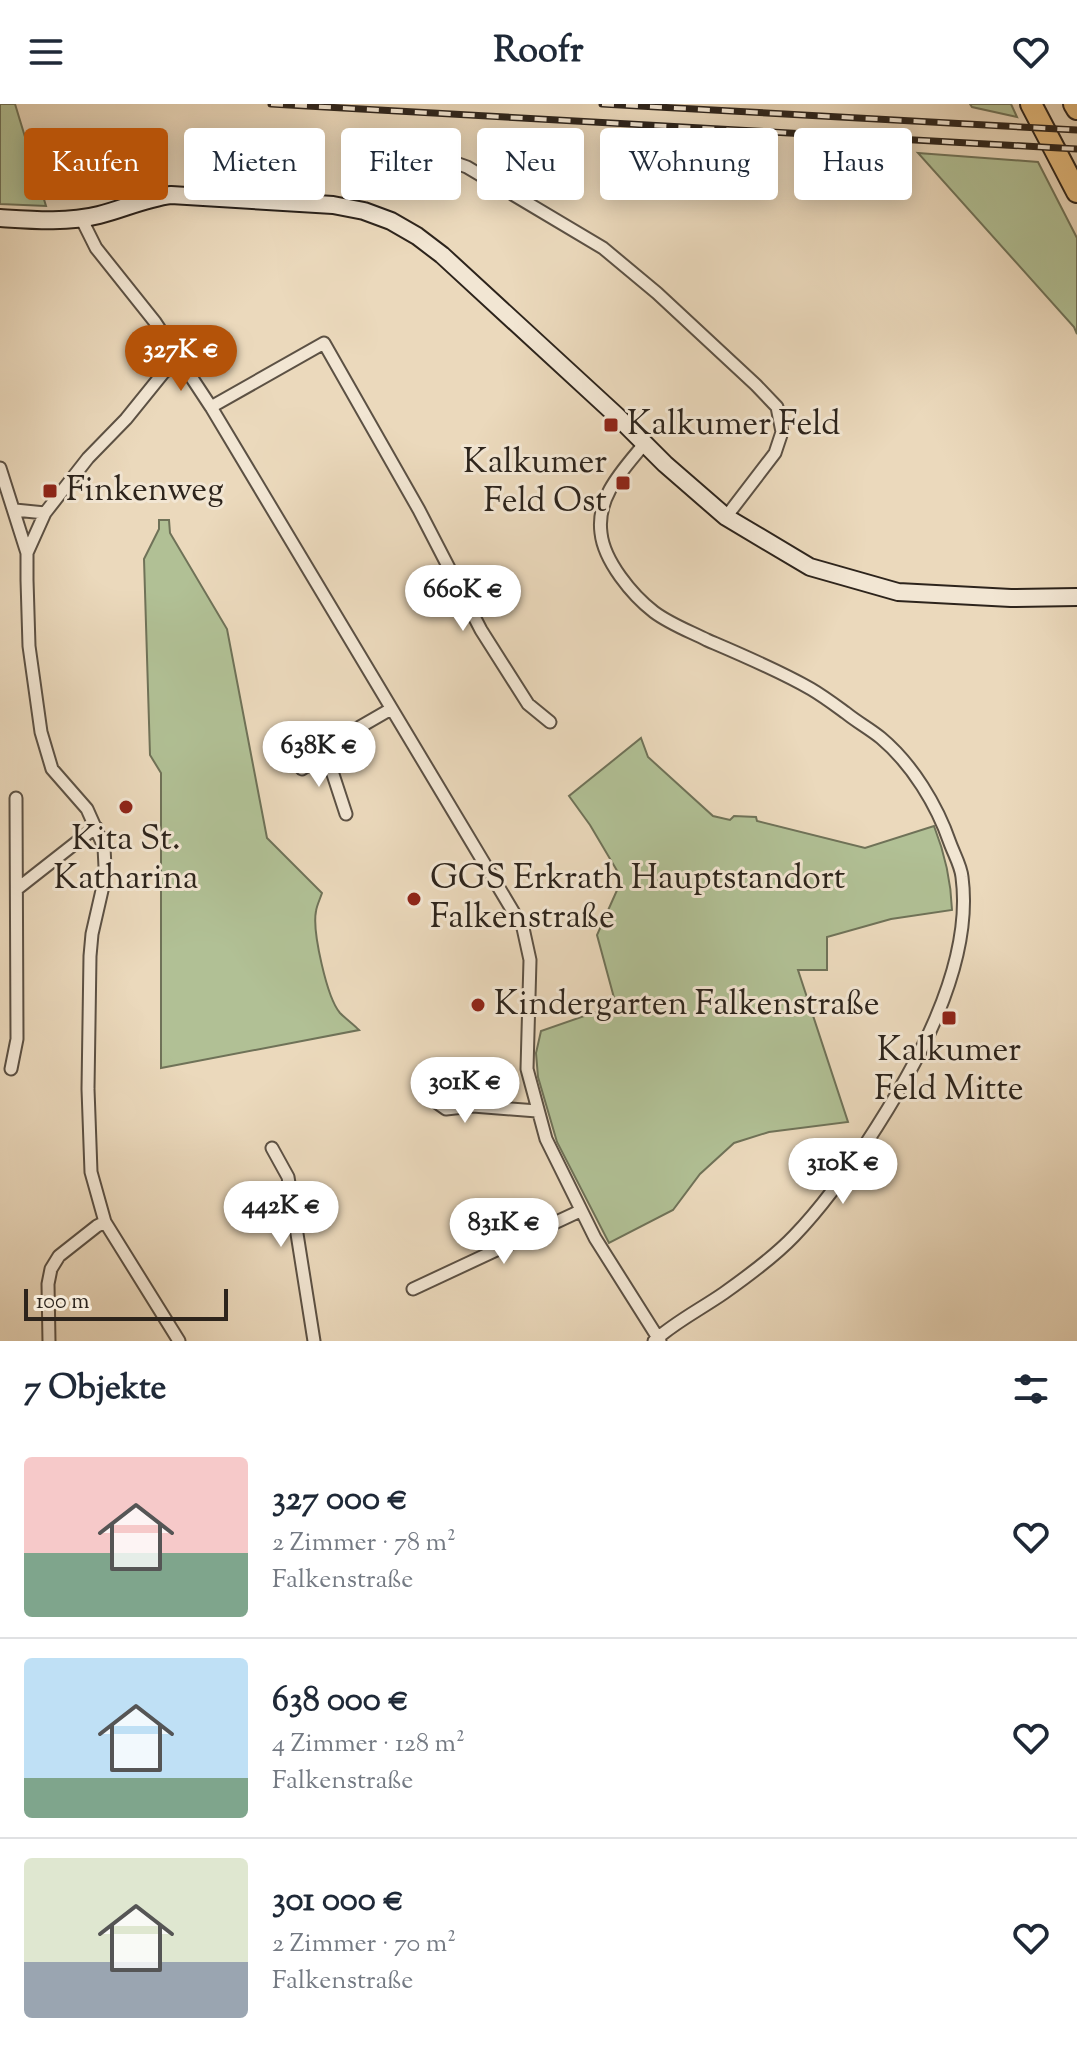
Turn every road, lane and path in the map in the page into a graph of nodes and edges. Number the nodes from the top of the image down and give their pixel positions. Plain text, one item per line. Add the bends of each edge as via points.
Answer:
1 (1031, 104) edge
2 (461, 165) edge
3 (1077, 192) edge
4 (0, 218) edge
5 (81, 218) junction
6 (181, 360) junction
7 (211, 407) junction
8 (645, 443) junction
9 (0, 468) edge
10 (15, 510) junction
11 (45, 513) junction
12 (726, 517) junction
13 (27, 553) junction
14 (1077, 597) edge
15 (391, 709) junction
16 (550, 722) dead end
17 (326, 753) junction
18 (302, 769) dead end
19 (16, 798) dead end
20 (346, 814) dead end
21 (96, 827) junction
22 (17, 889) junction
23 (11, 1069) dead end
24 (425, 1087) dead end
25 (537, 1111) junction
26 (272, 1148) dead end
27 (580, 1211) junction
28 (105, 1222) junction
29 (413, 1289) dead end
30 (657, 1340) edge
31 (49, 1341) edge
32 (179, 1341) edge
33 (314, 1341) edge

1 - 3 highway
2 - 12 street via 603,248 777,407 782,432 775,453
4 - 5 main road
5 - 6 street via 96,248
5 - 8 main road via 171,195 333,205 391,221 442,255
6 - 7 street
6 - 11 street via 164,372
7 - 15 street
7 - 16 street via 324,343 481,630 528,704
8 - 12 main road
8 - 30 street via 609,489 603,509 601,533 616,570 653,611 812,689 883,740 942,819 962,875 963,917 957,957 923,1046 848,1170 793,1238
9 - 10 street
10 - 11 street
10 - 13 street
11 - 13 street
12 - 14 main road via 810,567 898,592
13 - 21 street via 29,646 41,732 52,769
15 - 17 street via 339,739
15 - 25 street via 523,928 530,960 527,1069
17 - 18 street
17 - 20 street
19 - 22 street
21 - 22 street
21 - 28 street via 105,867 90,956 88,1128 91,1172
22 - 23 street via 17,1039
24 - 25 street via 429,1097 446,1109
25 - 27 street
26 - 33 street via 288,1177
27 - 29 street
27 - 30 street
28 - 31 street via 59,1256 51,1269
28 - 32 street

